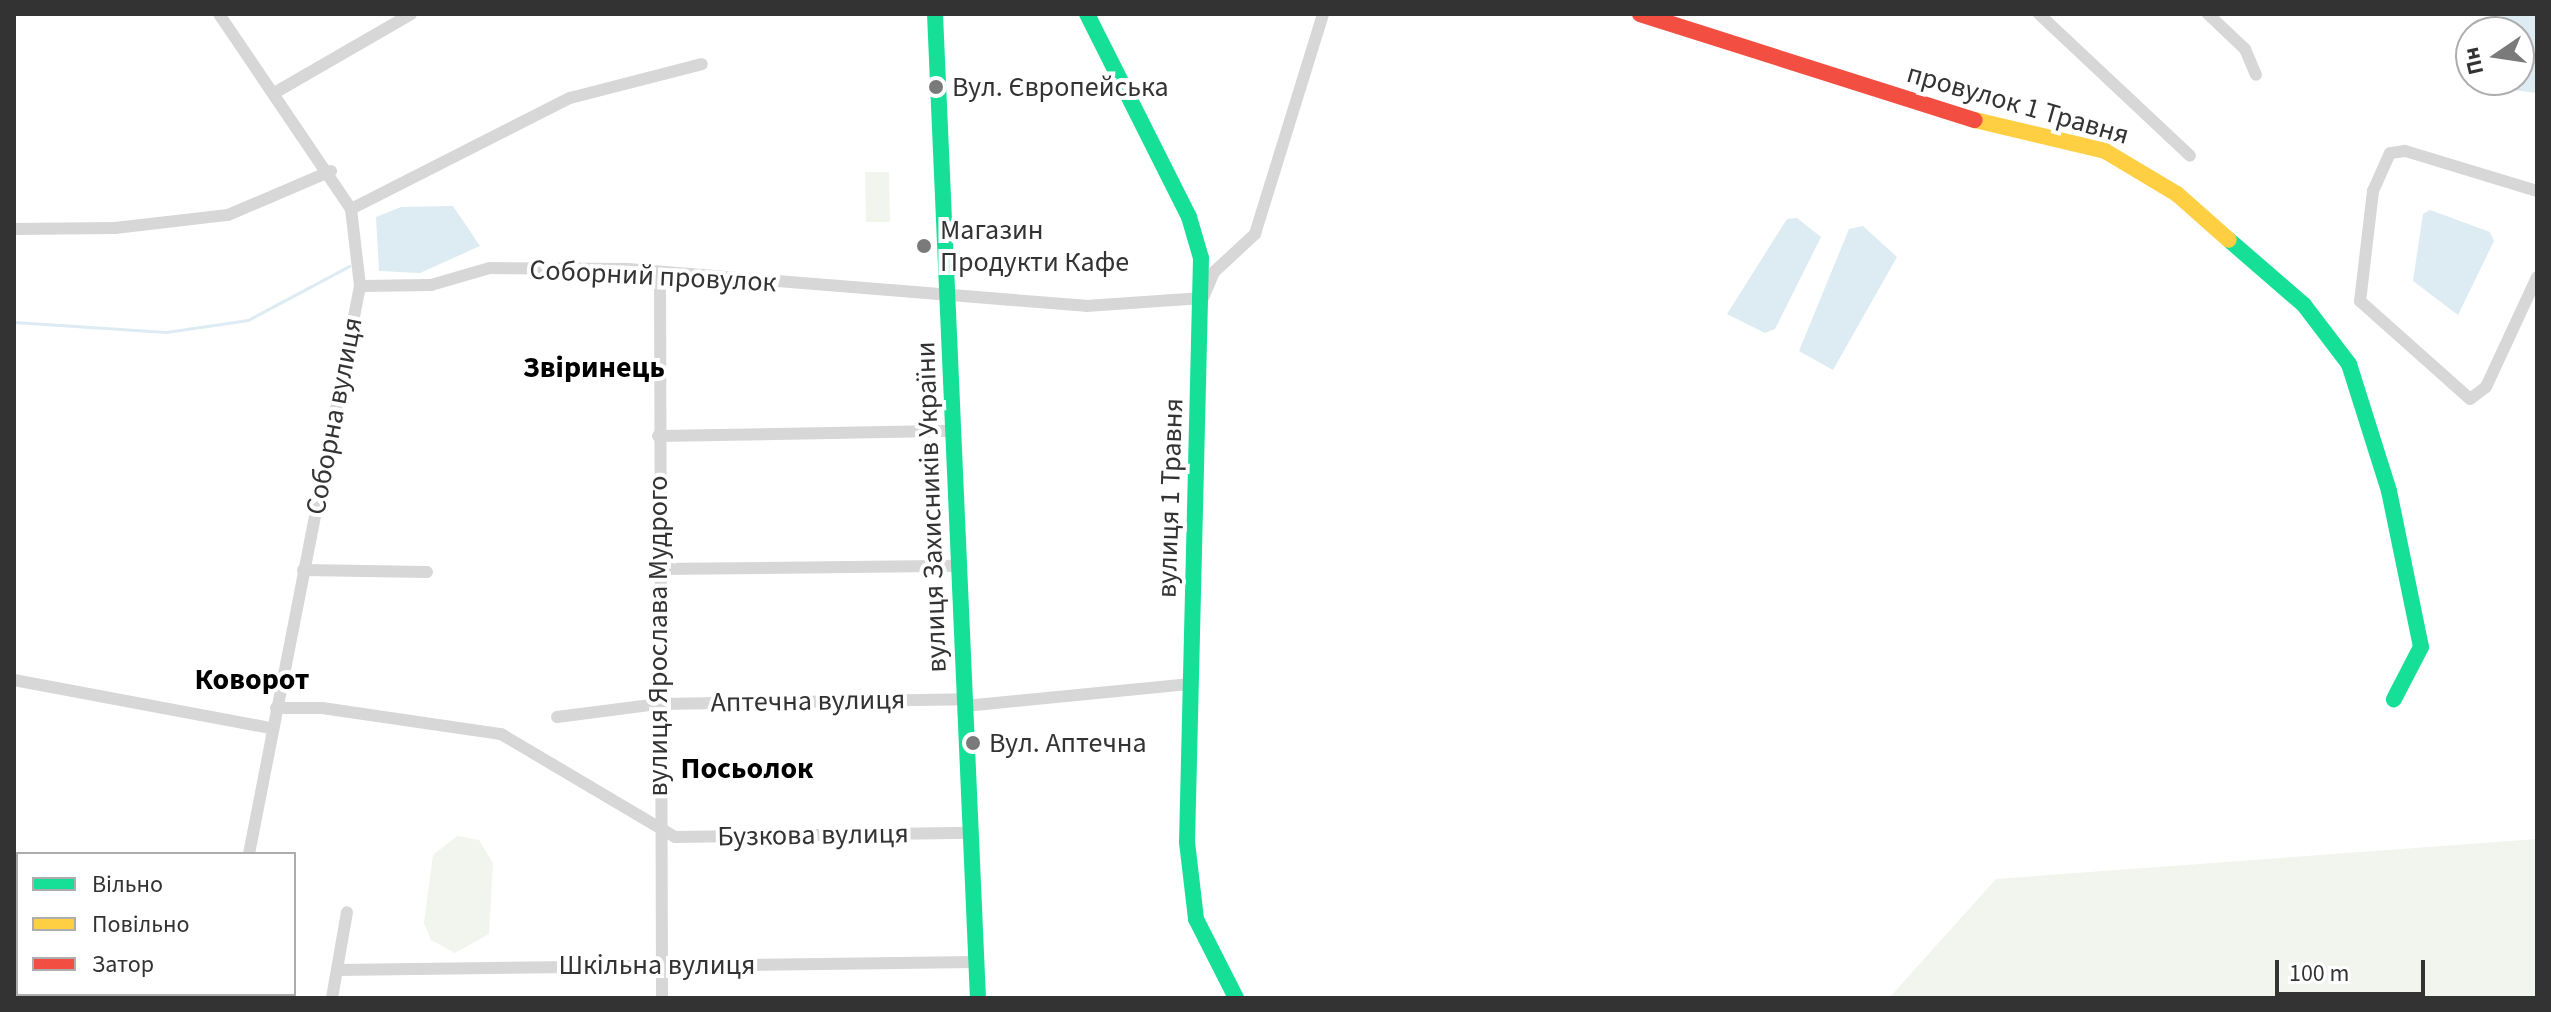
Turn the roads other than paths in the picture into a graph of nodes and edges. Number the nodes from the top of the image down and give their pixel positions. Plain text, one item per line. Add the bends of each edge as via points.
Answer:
1 (219, 14) edge
2 (411, 14) edge
3 (935, 14) edge
4 (1087, 14) edge
5 (1323, 14) edge
6 (1640, 14) edge
7 (2039, 14) edge
8 (2208, 14) edge
9 (702, 64) dead end
10 (2256, 75) dead end
11 (276, 92) junction
12 (2190, 156) dead end
13 (331, 171) junction
14 (2537, 191) edge
15 (351, 209) junction
16 (14, 229) edge
17 (660, 273) junction
18 (2537, 277) edge
19 (360, 286) junction
20 (949, 291) junction
21 (1203, 298) junction
22 (954, 431) junction
23 (658, 436) junction
24 (959, 566) junction
25 (658, 569) junction
26 (303, 570) junction
27 (427, 572) dead end
28 (14, 680) edge
29 (1191, 684) junction
30 (2394, 699) dead end
31 (965, 702) junction
32 (659, 704) junction
33 (276, 708) junction
34 (557, 717) dead end
35 (270, 728) junction
36 (659, 826) junction
37 (971, 833) junction
38 (249, 852) edge
39 (347, 912) dead end
40 (976, 962) junction
41 (662, 964) junction
42 (337, 970) junction
43 (332, 998) edge
44 (662, 998) edge
45 (978, 998) edge
46 (1236, 998) edge

1 - 11 street, Соборна вулиця
2 - 11 street
3 - 20 street, вулиця Захисників України
4 - 21 street, вулиця 1 Травня via 1189,217
5 - 21 street via 1255,234 1214,272
6 - 30 street, провулок 1 Травня via 2139,167 2292,295 2329,335 2362,396 2421,647
7 - 12 street
8 - 10 street via 2245,49
9 - 15 street via 570,98
11 - 13 street, Соборна вулиця
13 - 15 street, Соборна вулиця
13 - 16 street via 228,215 115,228
14 - 18 street via 2405,151 2390,153 2373,191 2360,301 2470,399 2486,387
15 - 19 street, Соборна вулиця
17 - 19 street, Соборний провулок via 490,268 431,285
17 - 20 street, Соборний провулок
17 - 23 street, вулиця Ярослава Мудрого
19 - 26 street, Соборна вулиця
20 - 21 street, Соборний провулок via 1086,306
20 - 22 street, вулиця Захисників України
21 - 29 street, вулиця 1 Травня
22 - 23 street
22 - 24 street, вулиця Захисників України
23 - 25 street, вулиця Ярослава Мудрого
24 - 25 street
24 - 31 street, вулиця Захисників України
25 - 32 street, вулиця Ярослава Мудрого
26 - 27 street
26 - 33 street, Соборна вулиця
28 - 35 street
29 - 31 street, Аптечна вулиця
29 - 46 street, вулиця 1 Травня via 1190,883 1211,960
31 - 32 street, Аптечна вулиця
31 - 37 street, вулиця Захисників України
32 - 34 street, Аптечна вулиця
32 - 36 street, вулиця Ярослава Мудрого
33 - 35 street, Соборна вулиця
33 - 36 street, Бузкова вулиця via 322,708 501,734
35 - 38 street, Соборна вулиця
36 - 37 street, Бузкова вулиця via 675,837
36 - 41 street, вулиця Ярослава Мудрого
37 - 40 street, вулиця Захисників України
39 - 42 street
40 - 41 street, Шкільна вулиця
40 - 45 street, вулиця Захисників України
41 - 42 street, Шкільна вулиця
41 - 44 street, вулиця Ярослава Мудрого
42 - 43 street

